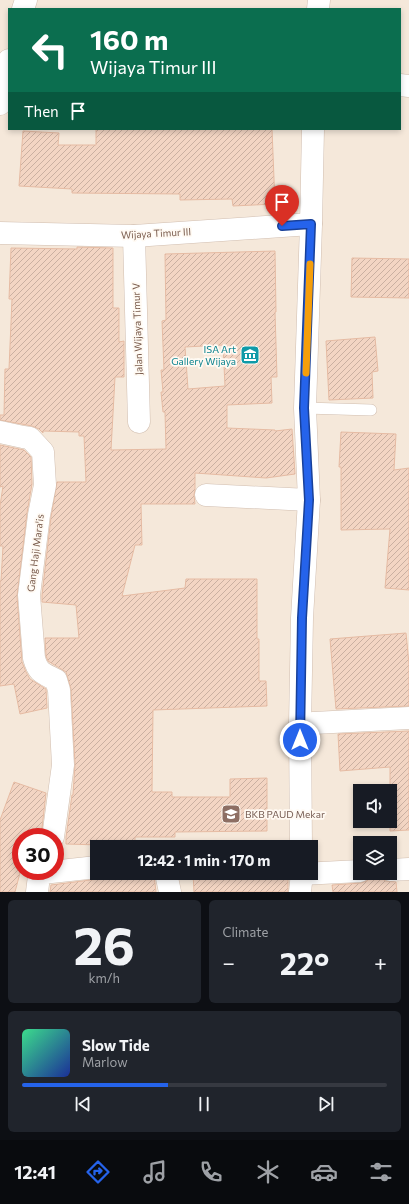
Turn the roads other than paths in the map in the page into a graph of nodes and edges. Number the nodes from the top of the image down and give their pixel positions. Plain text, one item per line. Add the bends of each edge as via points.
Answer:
1 (8, 65) edge
2 (0, 104) edge
3 (313, 130) edge
4 (311, 224) junction
5 (0, 233) edge
6 (134, 236) junction
7 (304, 408) junction
8 (371, 410) dead end
9 (139, 422) dead end
10 (0, 432) edge
11 (206, 495) dead end
12 (309, 500) junction
13 (409, 718) edge
14 (300, 725) junction
15 (55, 828) edge
16 (301, 840) edge
17 (90, 868) edge
18 (409, 869) edge
19 (64, 870) edge
20 (397, 870) edge
21 (353, 871) edge
22 (318, 872) edge
23 (38, 880) edge
24 (167, 880) edge
25 (301, 880) edge
26 (37, 892) edge
27 (170, 892) edge
28 (300, 892) edge

1 - 2 street
3 - 4 street
4 - 6 street, Wijaya Timur III
4 - 7 street
5 - 6 street, Wijaya Timur III
6 - 9 street, Jalan Wijaya Timur V
7 - 8 lane
7 - 12 street
10 - 15 street, Gang Haji Mara'is via 30,438 43,452 45,485 29,595 36,665 38,670 56,680 59,690 63,765
11 - 12 street
12 - 14 street via 302,618
13 - 14 street
14 - 16 street
17 - 19 street
18 - 20 street
21 - 22 street
23 - 26 street
24 - 27 street
25 - 28 street

